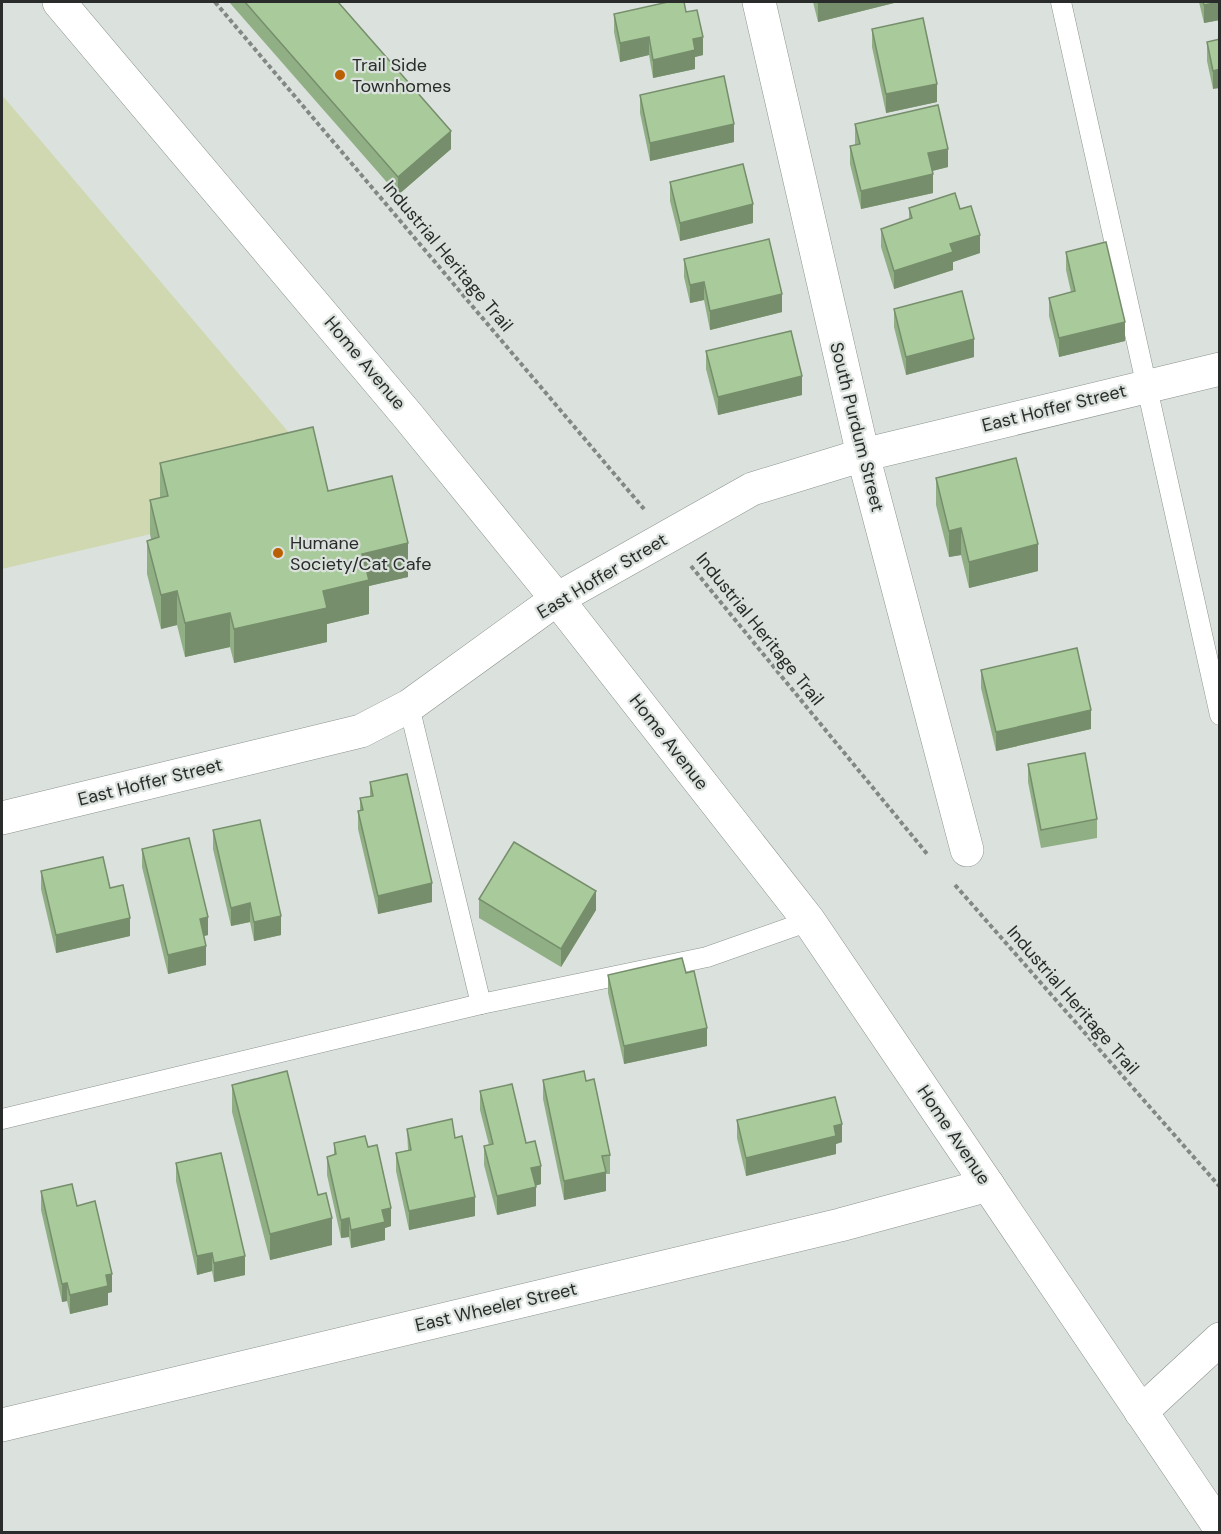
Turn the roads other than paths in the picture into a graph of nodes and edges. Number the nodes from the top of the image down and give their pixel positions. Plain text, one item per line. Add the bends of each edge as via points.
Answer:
1 (59, 2) edge
2 (759, 2) edge
3 (1061, 2) edge
4 (1220, 369) edge
5 (1146, 386) junction
6 (863, 455) junction
7 (557, 599) junction
8 (409, 706) junction
9 (1220, 715) edge
10 (2, 818) edge
11 (967, 850) dead end
12 (809, 921) junction
13 (481, 1004) junction
14 (2, 1119) edge
15 (988, 1185) junction
16 (1220, 1339) edge
17 (1141, 1412) junction
18 (2, 1425) edge
19 (1220, 1528) edge

1 - 7 street, Home Avenue via 345,338
2 - 6 street, South Purdum Street
3 - 5 lane
4 - 5 street, East Hoffer Street
5 - 6 street, East Hoffer Street
5 - 9 lane
6 - 7 street, East Hoffer Street via 752,489
6 - 11 street, South Purdum Street
7 - 8 street, East Hoffer Street
7 - 12 street, Home Avenue
8 - 10 street, East Hoffer Street via 361,731
8 - 13 lane
12 - 13 lane via 707,957
12 - 15 street, Home Avenue
13 - 14 lane
15 - 17 street, Home Avenue
15 - 18 street, East Wheeler Street via 840,1226
16 - 17 street
17 - 19 street, Home Avenue

